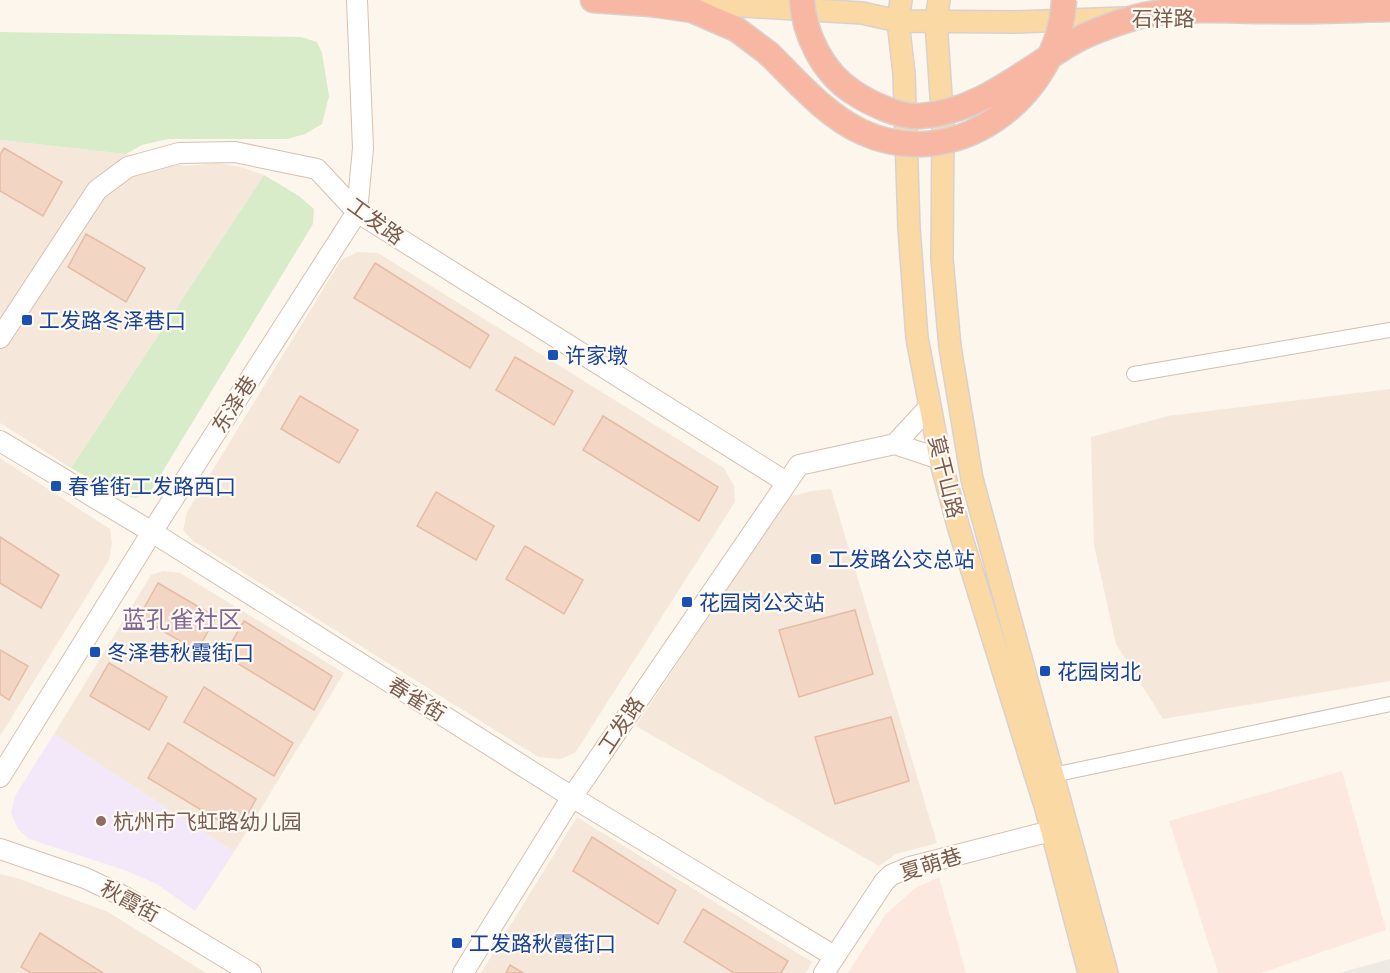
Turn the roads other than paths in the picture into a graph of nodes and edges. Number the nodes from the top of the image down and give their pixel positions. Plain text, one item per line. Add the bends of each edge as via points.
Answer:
1 (357, 0) edge
2 (593, 0) edge
3 (654, 0) edge
4 (802, 0) edge
5 (939, 0) edge
6 (1064, 0) edge
7 (1390, 9) edge
8 (900, 10) edge
9 (1390, 20) edge
10 (936, 21) junction
11 (357, 212) junction
12 (1390, 330) edge
13 (0, 338) edge
14 (1134, 374) dead end
15 (930, 406) junction
16 (0, 441) edge
17 (895, 444) junction
18 (940, 459) junction
19 (786, 482) junction
20 (152, 532) junction
21 (1390, 704) edge
22 (1053, 775) junction
23 (0, 777) edge
24 (572, 796) junction
25 (1052, 831) junction
26 (0, 849) edge
27 (834, 956) junction
28 (251, 973) edge
29 (463, 973) edge
30 (824, 973) edge
31 (1089, 973) edge
32 (1107, 973) edge

1 - 11 street, 东泽巷 via 363,148
2 - 6 highway, bridge via 692,10 736,29 768,53 839,120 888,142 915,144 971,133 995,120 1029,91 1041,74 1060,28
3 - 8 main road, 石祥路 via 862,14
4 - 7 highway, bridge via 810,37 838,80 857,95 886,109 918,117 951,112 985,97 1076,40 1144,15 1189,10
5 - 10 main road, 莫干山路
8 - 10 main road, 石祥路
8 - 15 main road, 莫干山路 via 917,338
9 - 10 main road, 石祥路
10 - 22 main road, 莫干山路 via 943,126 942,259 950,347 972,479
11 - 13 street, 工发路 via 317,169 235,152 179,153 128,167 97,190
11 - 19 street, 工发路
11 - 20 street, 东泽巷
12 - 14 street
15 - 17 street
15 - 18 main road, 莫干山路
16 - 20 street, 春雀街
17 - 18 street
17 - 19 street, 工发路 via 799,465
18 - 25 main road, 莫干山路
19 - 24 street, 工发路
20 - 23 street, 东泽巷
20 - 24 street, 春雀街
21 - 22 street
22 - 32 main road, 莫干山路
24 - 27 street, 春雀街
24 - 29 street, 工发路
25 - 27 street, 夏萌巷 via 891,875
25 - 31 main road, 莫干山路
26 - 28 street, 秋霞街 via 85,878 125,897
27 - 30 street, 夏萌巷

